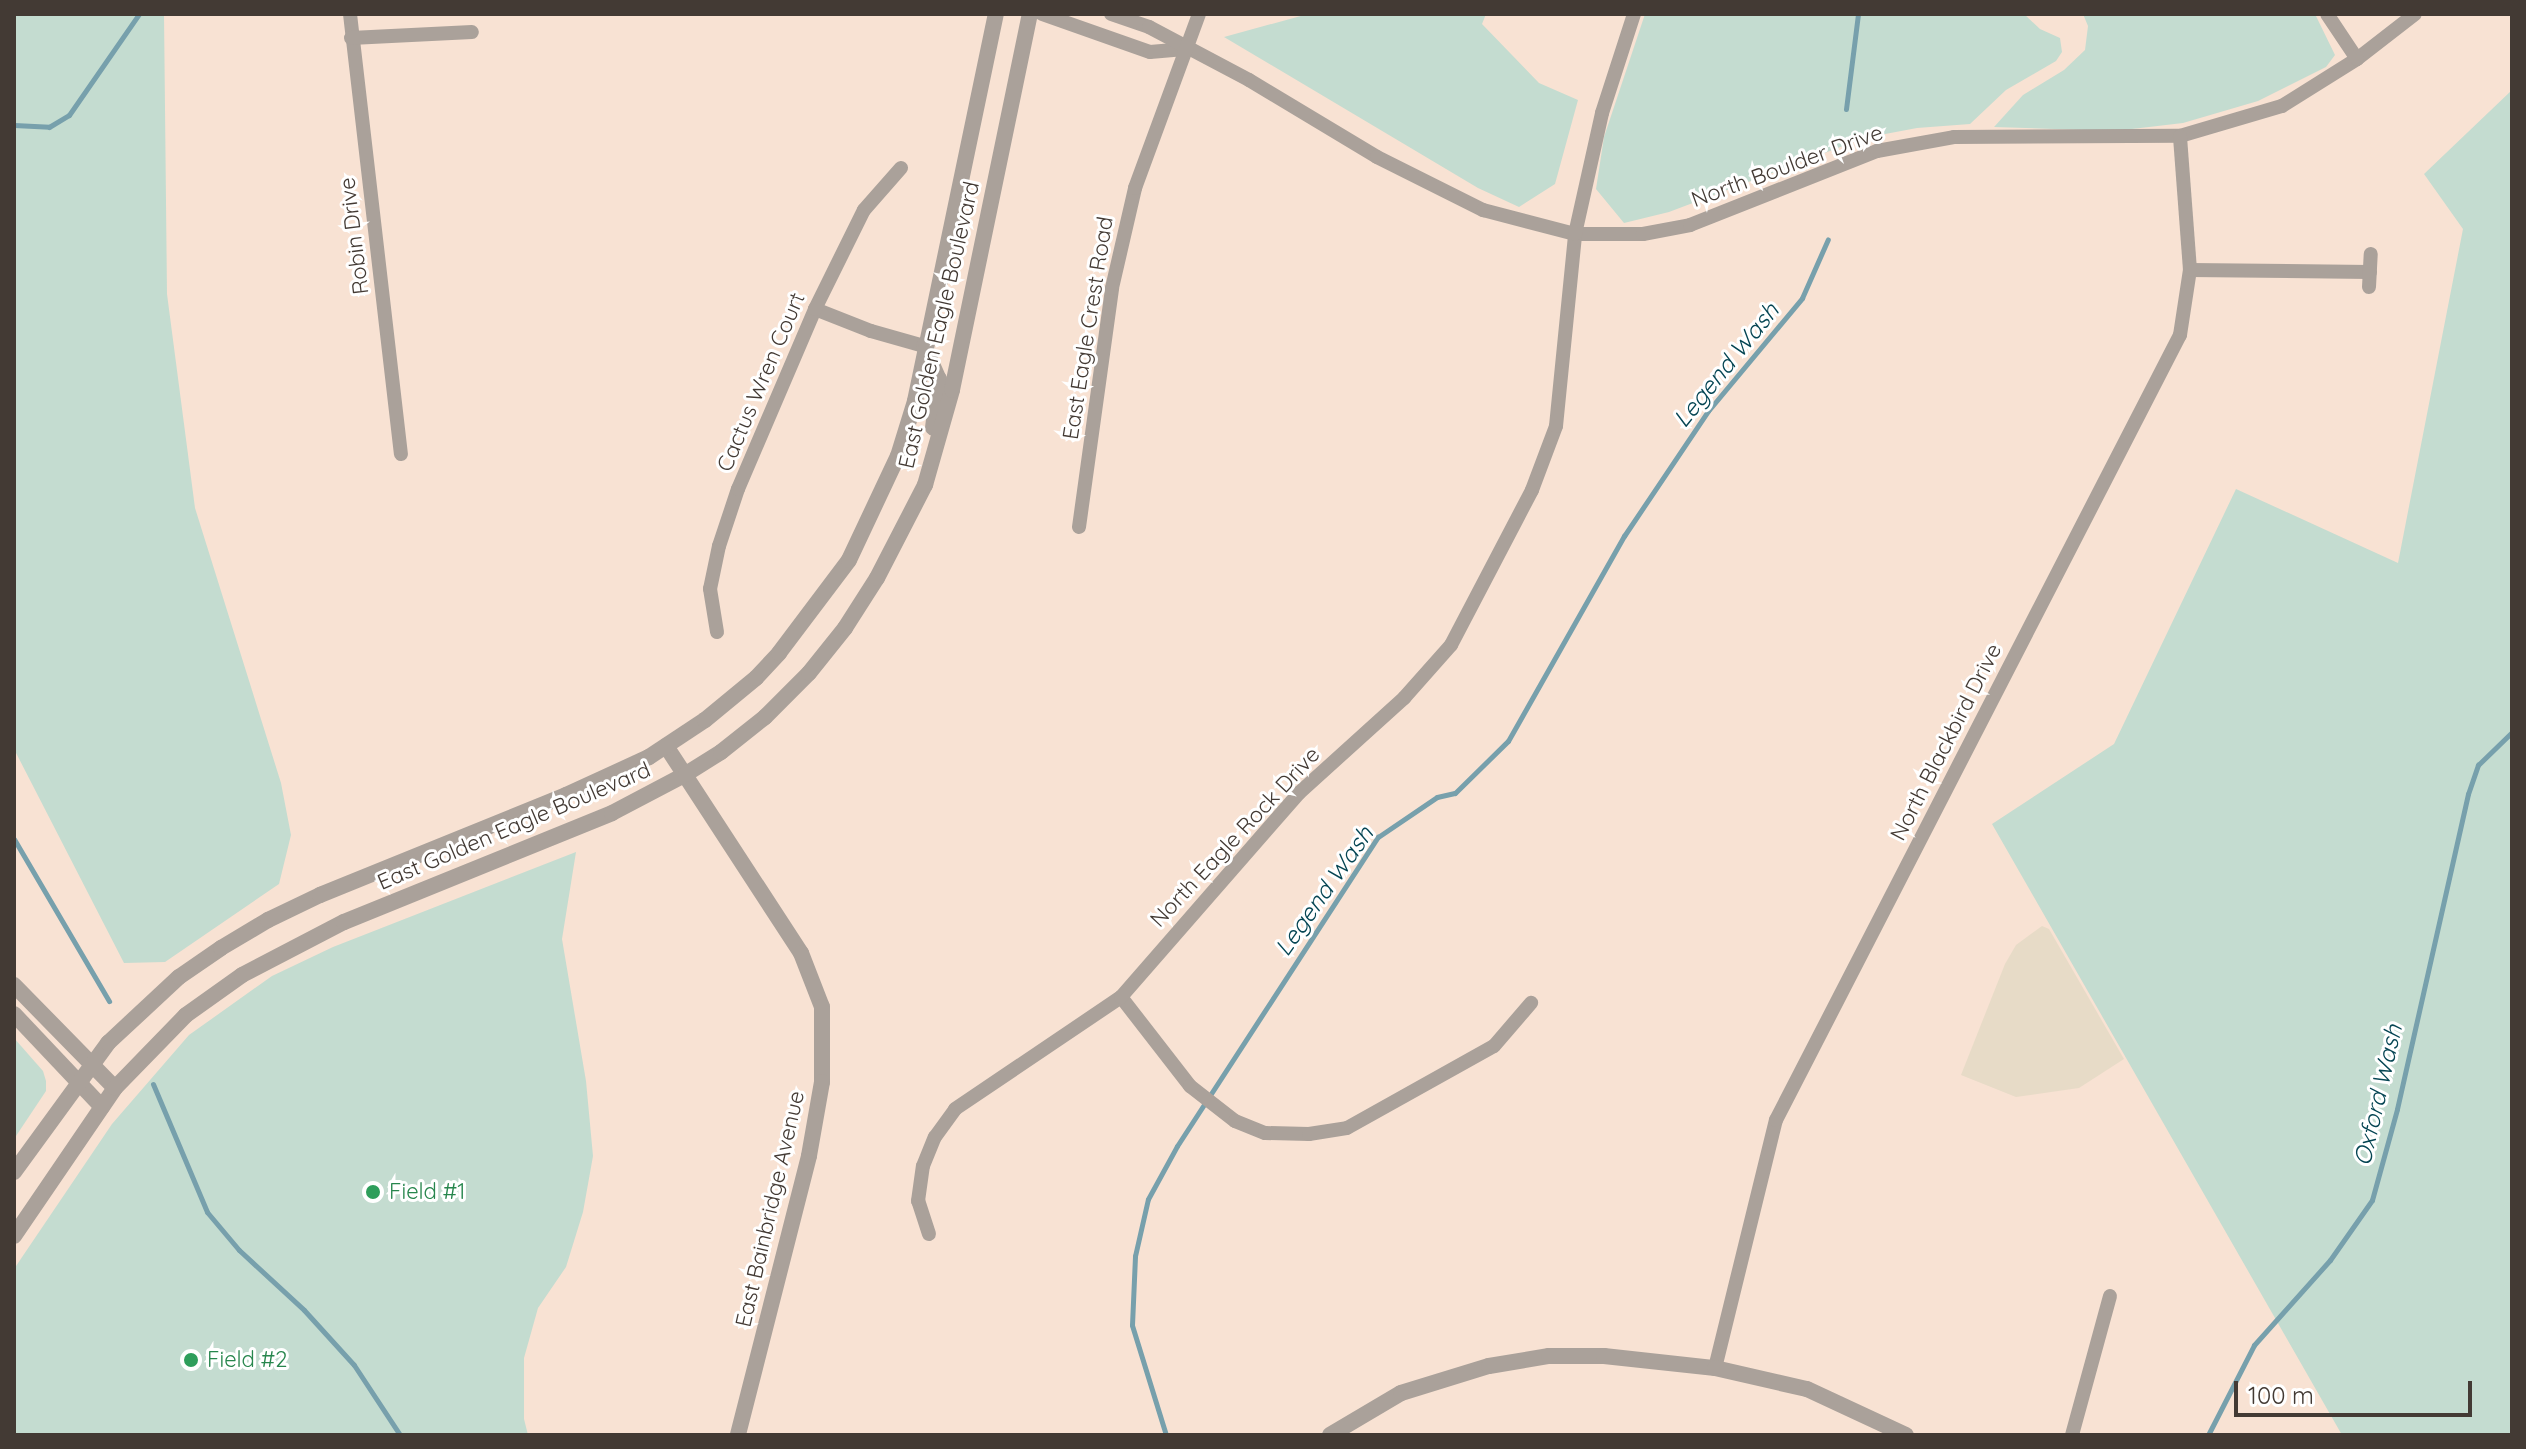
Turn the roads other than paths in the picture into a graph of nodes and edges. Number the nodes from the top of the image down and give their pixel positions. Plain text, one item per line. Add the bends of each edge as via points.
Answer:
1 (350, 14) edge
2 (996, 14) edge
3 (1030, 14) edge
4 (1042, 14) edge
5 (1111, 14) edge
6 (1199, 14) edge
7 (1634, 14) edge
8 (2327, 14) edge
9 (2415, 14) edge
10 (472, 32) dead end
11 (351, 38) junction
12 (1185, 49) junction
13 (2357, 59) junction
14 (2180, 136) junction
15 (901, 168) dead end
16 (1575, 234) junction
17 (2371, 254) dead end
18 (2190, 270) junction
19 (815, 309) junction
20 (924, 346) junction
21 (401, 454) dead end
22 (925, 485) junction
23 (1079, 527) dead end
24 (717, 632) dead end
25 (666, 746) junction
26 (686, 774) junction
27 (14, 985) edge
28 (1121, 997) junction
29 (1531, 1003) dead end
30 (14, 1014) edge
31 (91, 1066) junction
32 (77, 1083) junction
33 (115, 1088) junction
34 (102, 1107) junction
35 (14, 1172) edge
36 (929, 1234) dead end
37 (14, 1236) edge
38 (2110, 1296) dead end
39 (1715, 1368) junction
40 (738, 1435) edge
41 (1330, 1435) edge
42 (1906, 1435) edge
43 (2072, 1435) edge

1 - 11 street, Robin Drive
2 - 20 street, East Golden Eagle Boulevard
3 - 22 street, East Golden Eagle Boulevard via 952,390
4 - 12 street, North Boulder Drive via 1150,52
5 - 12 street, North Boulder Drive via 1149,27
6 - 12 street, East Eagle Crest Road
7 - 16 street, North Eagle Rock Drive via 1602,113
8 - 13 street
9 - 13 street, North Boulder Drive
10 - 11 street
11 - 21 street, Robin Drive
12 - 16 street, North Boulder Drive via 1483,210
12 - 23 street, East Eagle Crest Road via 1135,188 1112,288
13 - 14 street, North Boulder Drive via 2282,106
14 - 16 street, North Boulder Drive via 1954,137 1877,151 1690,225 1643,234
14 - 18 street, North Blackbird Drive
15 - 19 street, Cactus Wren Court via 864,210
16 - 28 street, North Eagle Rock Drive via 1556,426 1532,490 1451,645 1404,698 1299,793
17 - 18 street via 2369,280
18 - 39 street, North Blackbird Drive via 2180,335 1776,1120
19 - 20 street
19 - 24 street, Cactus Wren Court via 719,546 710,589
20 - 22 street via 939,379
20 - 25 street, East Golden Eagle Boulevard via 898,456 849,560 815,610 756,678
22 - 26 street, East Golden Eagle Boulevard via 877,578 809,673 765,717
25 - 26 street, East Bainbridge Avenue
25 - 31 street, East Golden Eagle Boulevard via 566,795 268,920 179,977 108,1043
26 - 33 street, East Golden Eagle Boulevard via 612,813 289,948 186,1015
26 - 40 street, East Bainbridge Avenue via 801,953 822,1007 822,1082 809,1156
27 - 31 street
28 - 29 street via 1190,1086 1235,1121 1265,1133 1309,1134 1347,1128 1494,1046
28 - 36 street, North Eagle Rock Drive via 955,1109 923,1166 918,1201
30 - 32 street
31 - 32 street, East Golden Eagle Boulevard
31 - 33 street
32 - 34 street
32 - 35 street, East Golden Eagle Boulevard
33 - 34 street, East Golden Eagle Boulevard
34 - 37 street, East Golden Eagle Boulevard
38 - 43 street
39 - 41 street via 1604,1356 1549,1356 1489,1366 1401,1393
39 - 42 street via 1807,1389

